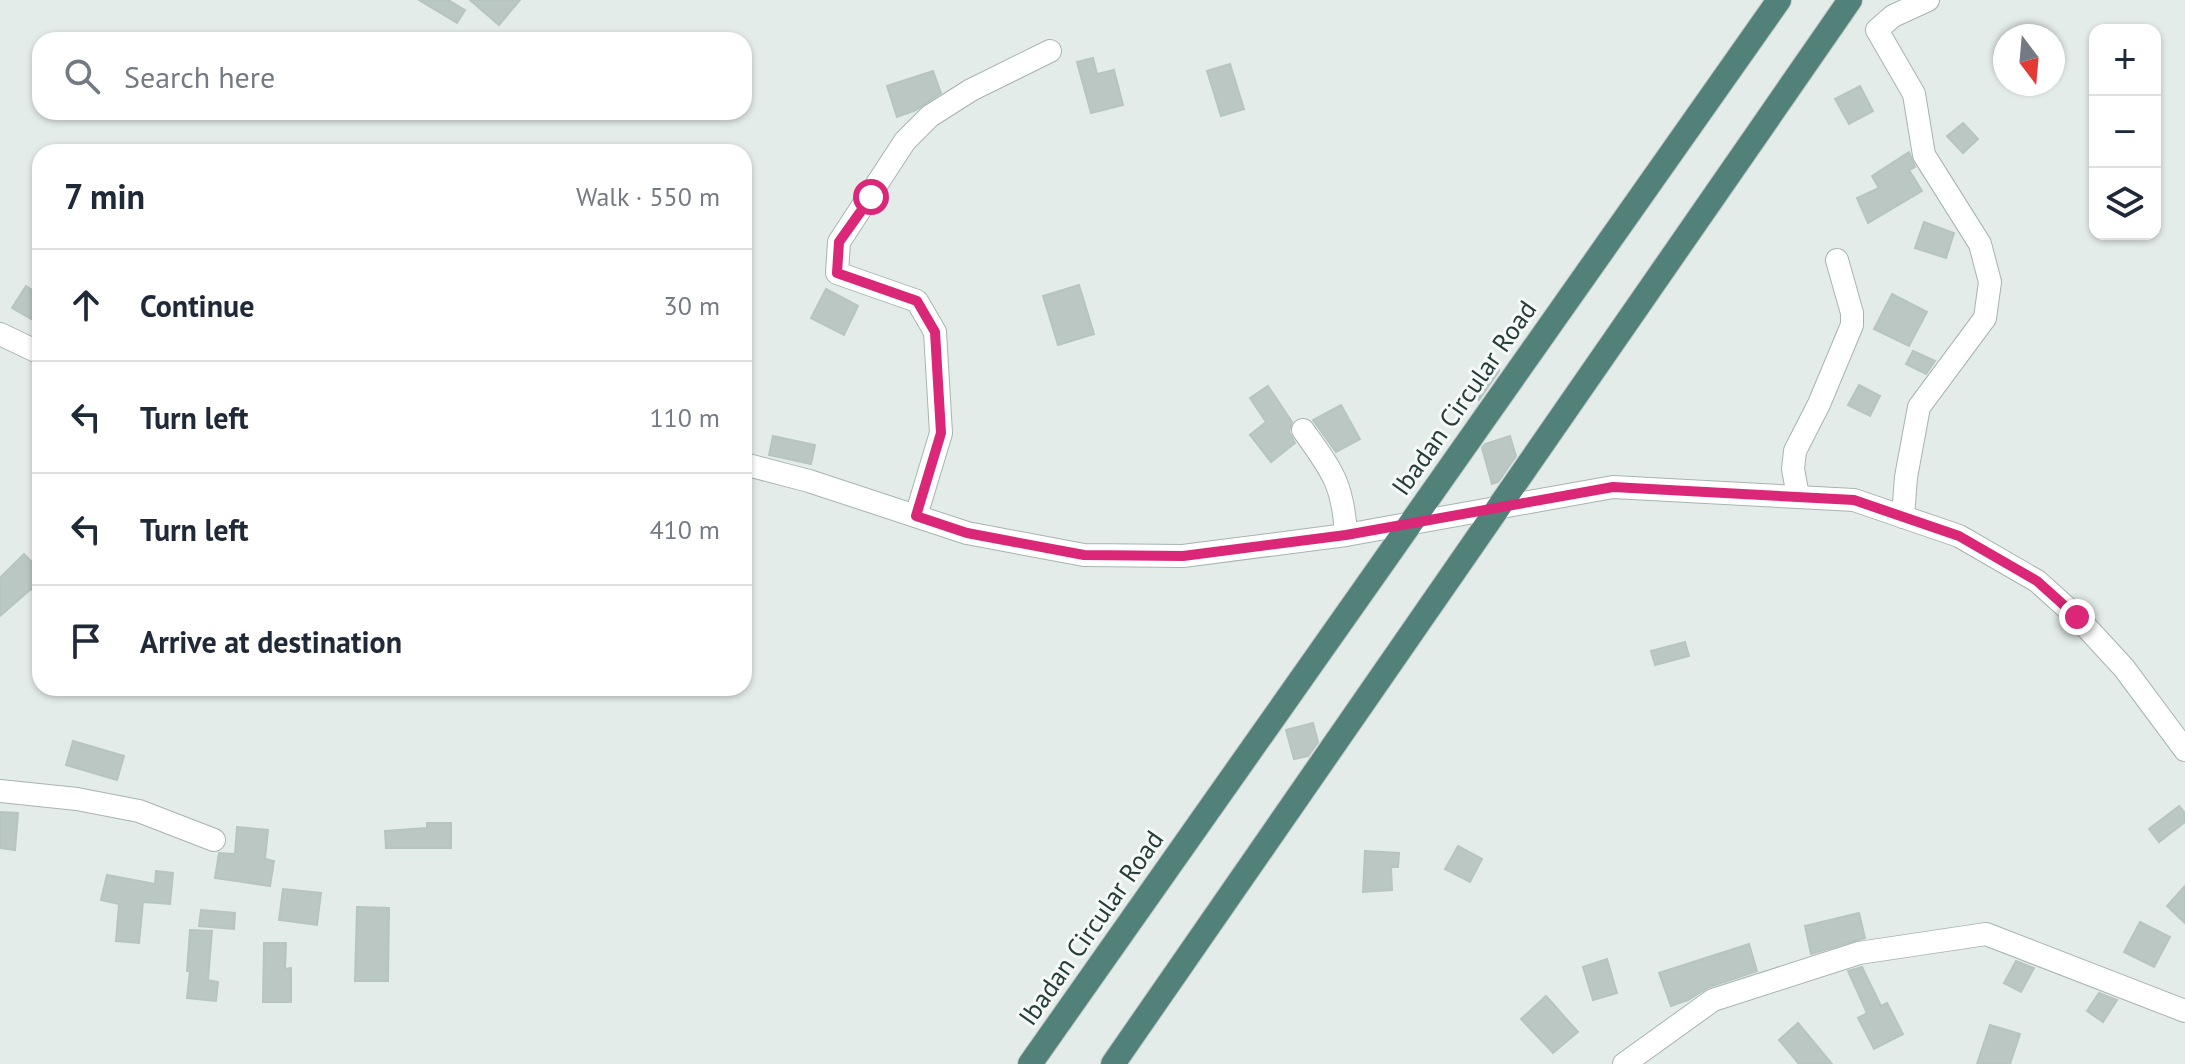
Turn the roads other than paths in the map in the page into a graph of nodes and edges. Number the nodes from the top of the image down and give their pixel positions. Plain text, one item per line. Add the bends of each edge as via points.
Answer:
1 (1779, 0) edge
2 (1850, 0) edge
3 (1928, 0) edge
4 (1050, 51) dead end
5 (1837, 260) dead end
6 (0, 334) edge
7 (32, 349) edge
8 (1303, 430) dead end
9 (752, 466) edge
10 (1798, 496) junction
11 (916, 516) junction
12 (1903, 517) junction
13 (1346, 535) junction
14 (2185, 750) edge
15 (0, 791) edge
16 (214, 840) dead end
17 (2185, 1011) edge
18 (1030, 1064) edge
19 (1113, 1064) edge
20 (1624, 1064) edge

1 - 18 highway, Ibadan Circular Road
2 - 19 highway
3 - 12 street via 1877,30 1914,94 1924,155 1980,244 1990,282 1985,318 1919,407
4 - 11 street via 930,116 905,141 839,242 837,273 917,301 935,332 941,433
5 - 10 street via 1852,325 1795,451
6 - 7 street
8 - 13 street via 1336,477
9 - 11 street
10 - 12 street via 1854,500
10 - 13 street via 1613,487
11 - 13 street via 967,533 1084,555 1183,556
12 - 14 street via 1959,536 2037,581 2124,668
15 - 16 street via 139,811
17 - 20 street via 1986,934 1859,953 1713,1000

